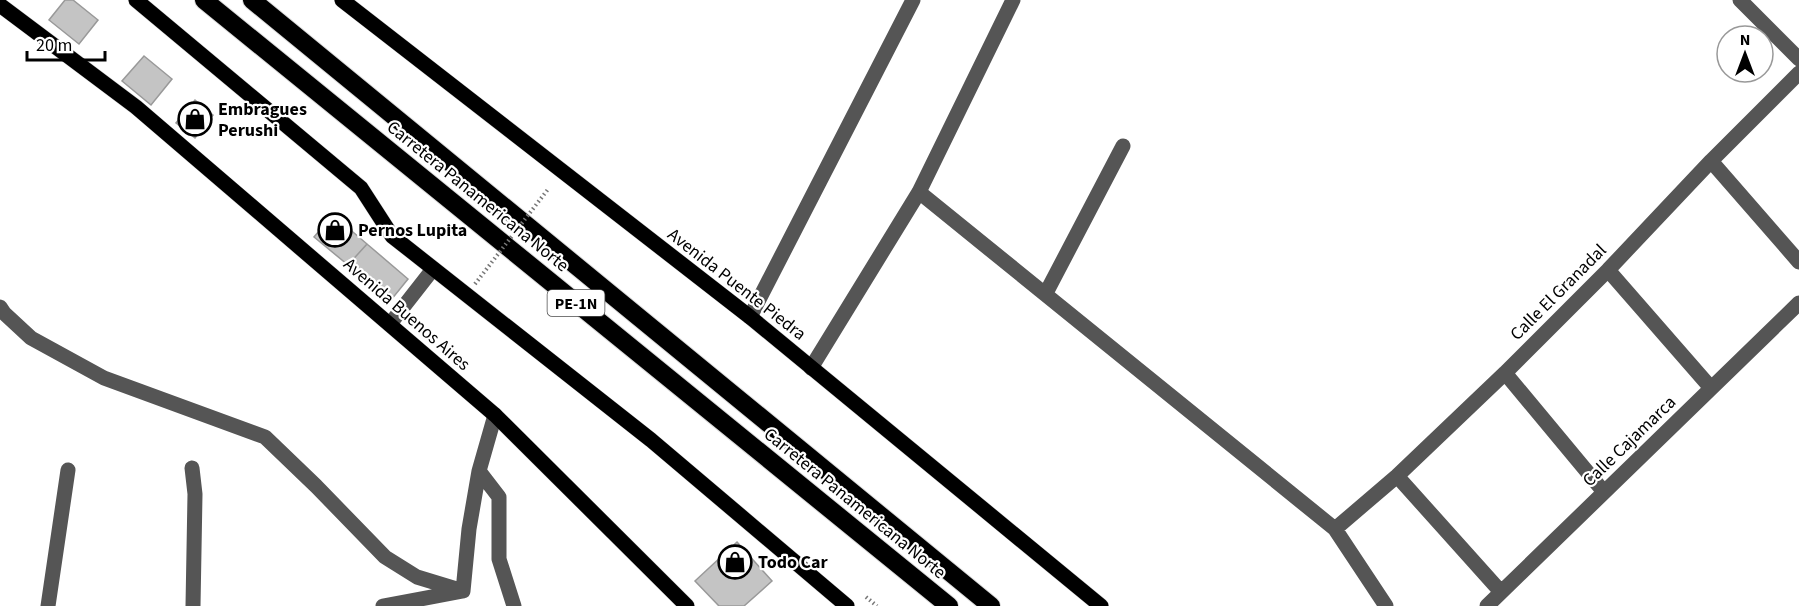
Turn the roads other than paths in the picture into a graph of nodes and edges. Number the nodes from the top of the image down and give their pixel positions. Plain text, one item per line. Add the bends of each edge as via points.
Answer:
1 (136, 0) edge
2 (204, 0) edge
3 (252, 0) edge
4 (342, 0) edge
5 (913, 0) edge
6 (1013, 0) edge
7 (1740, 0) edge
8 (0, 5) edge
9 (1799, 59) edge
10 (1799, 73) edge
11 (1123, 147) dead end
12 (1711, 161) junction
13 (919, 192) junction
14 (1799, 262) edge
15 (433, 269) junction
16 (1608, 270) junction
17 (1046, 294) junction
18 (1799, 303) edge
19 (2, 310) edge
20 (750, 318) junction
21 (390, 324) junction
22 (0, 329) edge
23 (811, 368) junction
24 (1505, 373) junction
25 (1711, 388) junction
26 (495, 415) junction
27 (192, 468) dead end
28 (69, 470) dead end
29 (479, 471) junction
30 (1397, 477) junction
31 (1604, 492) junction
32 (1335, 529) junction
33 (463, 591) junction
34 (1501, 592) junction
35 (48, 606) edge
36 (194, 606) edge
37 (383, 606) edge
38 (514, 606) edge
39 (687, 606) edge
40 (847, 606) edge
41 (949, 606) edge
42 (991, 606) edge
43 (1101, 606) edge
44 (1386, 606) edge
45 (1487, 606) edge

1 - 15 main road via 361,188 392,236
2 - 41 highway, Carretera Panamericana Norte / PE-1N
3 - 42 highway, Carretera Panamericana Norte / PE-1N
4 - 20 main road, Avenida Puente Piedra
5 - 20 street
6 - 13 street
7 - 9 street
8 - 21 main road, Avenida Buenos Aires via 136,107
10 - 12 street, Calle El Granadal
11 - 17 street
12 - 14 street
12 - 16 street, Calle El Granadal
13 - 17 street
13 - 23 street
15 - 21 street
15 - 40 main road via 651,440
16 - 24 street, Calle El Granadal
16 - 25 street
17 - 32 street
18 - 25 street, Calle Cajamarca
19 - 22 street
19 - 33 street via 31,338 104,378 265,438 385,557 417,577
20 - 23 main road, Avenida Puente Piedra
21 - 26 main road, Avenida Buenos Aires
23 - 43 main road, Avenida Puente Piedra
24 - 30 street, Calle El Granadal
24 - 31 street
25 - 31 street, Calle Cajamarca
26 - 29 street
26 - 39 main road, Avenida Buenos Aires
27 - 36 street
28 - 35 street
29 - 33 street
29 - 38 street via 499,497 499,559
30 - 32 street, Calle El Granadal
30 - 34 street
31 - 34 street, Calle Cajamarca
32 - 44 street
33 - 37 street
34 - 45 street, Calle Cajamarca

